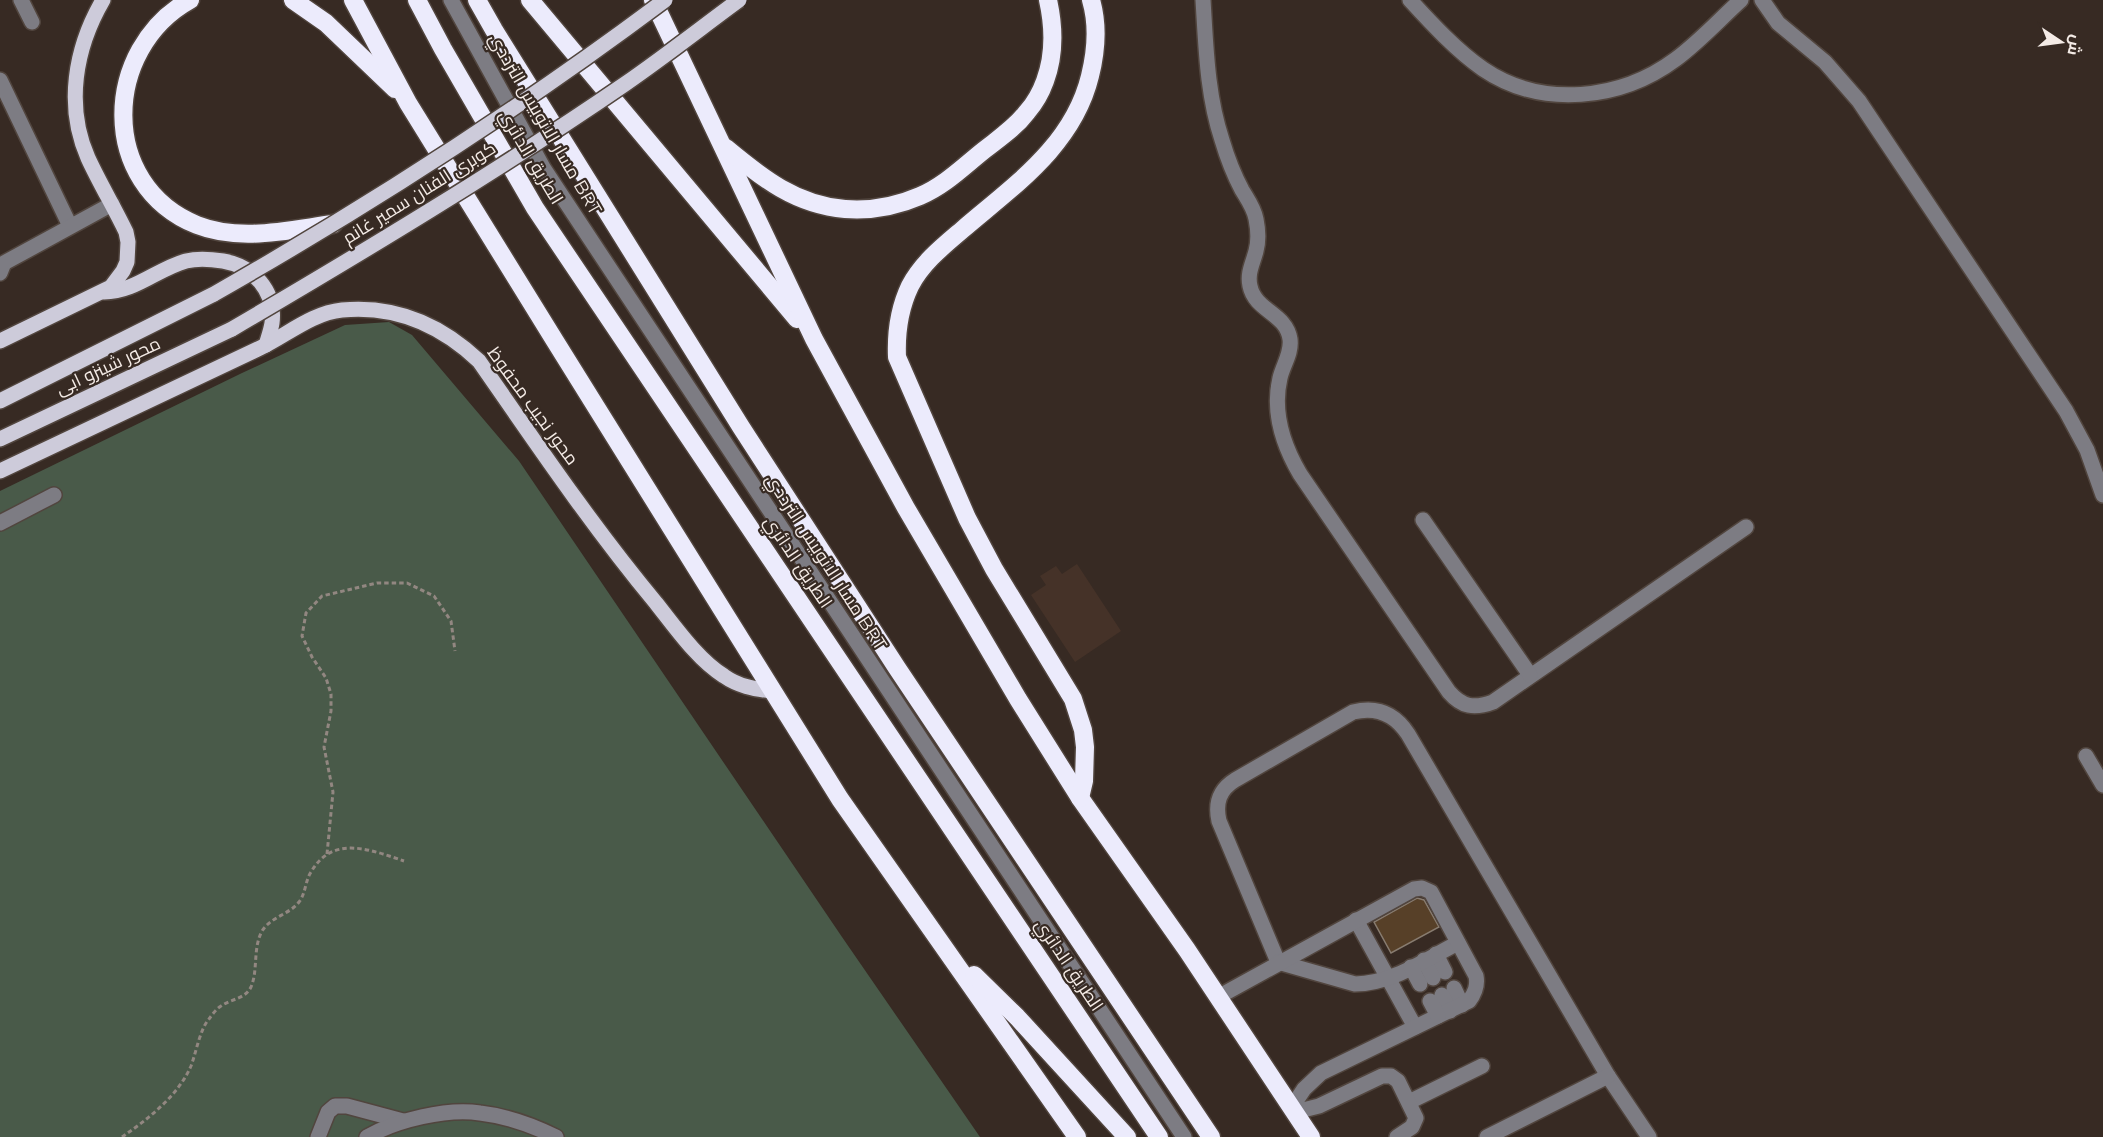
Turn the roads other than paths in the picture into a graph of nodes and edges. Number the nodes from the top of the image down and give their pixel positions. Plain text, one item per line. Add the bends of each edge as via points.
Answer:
1 (21, 0) edge
2 (103, 0) edge
3 (190, 0) edge
4 (293, 0) edge
5 (353, 0) edge
6 (417, 0) edge
7 (451, 0) edge
8 (477, 0) edge
9 (530, 0) edge
10 (653, 0) edge
11 (665, 0) edge
12 (739, 0) edge
13 (1048, 0) edge
14 (1091, 0) edge
15 (1203, 0) edge
16 (1410, 0) edge
17 (1741, 0) edge
18 (1762, 0) edge
19 (32, 22) dead end
20 (0, 80) edge
21 (408, 103) junction
22 (720, 144) junction
23 (112, 204) junction
24 (333, 224) junction
25 (70, 226) junction
26 (1, 265) edge
27 (103, 292) junction
28 (214, 294) joint
29 (232, 329) joint
30 (814, 339) junction
31 (0, 341) edge
32 (266, 345) junction
33 (0, 402) edge
34 (0, 439) edge
35 (0, 471) edge
36 (54, 495) dead end
37 (2103, 495) edge
38 (1423, 520) dead end
39 (0, 523) edge
40 (1746, 527) dead end
41 (1530, 675) junction
42 (771, 691) junction
43 (2086, 756) dead end
44 (2103, 785) edge
45 (1080, 798) junction
46 (1356, 920) junction
47 (1458, 943) junction
48 (943, 944) junction
49 (1423, 961) junction
50 (1278, 962) junction
51 (1388, 978) junction
52 (1218, 997) junction
53 (1450, 1010) junction
54 (1415, 1027) junction
55 (1482, 1066) dead end
56 (1608, 1076) junction
57 (1409, 1102) junction
58 (1294, 1110) junction
59 (403, 1121) junction
60 (318, 1137) edge
61 (367, 1137) edge
62 (556, 1137) edge
63 (1077, 1137) edge
64 (1127, 1137) edge
65 (1159, 1137) edge
66 (1184, 1137) edge
67 (1211, 1137) edge
68 (1311, 1137) edge
69 (1397, 1137) edge
70 (1487, 1137) edge
71 (1649, 1137) edge

1 - 19 street
2 - 23 main road via 80,52 76,107 88,158
3 - 24 highway via 162,19 150,33 126,84 123,121 131,158 140,175 179,216 214,231 252,234
4 - 21 highway via 326,23
5 - 21 highway
6 - 65 highway, الطريق الدائري via 536,208
7 - 66 street, مسار الاتوبيس الترددي BRT via 544,169
8 - 67 highway, الطريق الدائري via 741,427
9 - 30 highway
10 - 22 highway
11 - 24 main road, كوبرى الفنان سمير غانم, bridge via 527,99
12 - 29 main road, كوبرى الفنان سمير غانم, bridge via 530,147
13 - 22 highway via 1053,31 1051,56 1045,81 1028,111 940,186 923,195 885,207 826,207 771,184
14 - 45 highway via 1094,62 1075,118 1038,165 925,263 905,297 897,342 897,357 967,518 1073,699 1085,747
15 - 41 street via 1214,116 1232,166 1253,207 1258,228 1250,285 1257,301 1283,322 1290,338 1278,400 1283,440 1290,457 1457,701 1481,707
16 - 17 street via 1431,24 1482,68 1528,89 1566,95 1603,92 1656,72
18 - 37 street via 1778,23 1836,74 1874,123 2066,411 2087,450
20 - 25 street
21 - 42 highway
22 - 30 highway
23 - 25 street
23 - 27 main road via 126,232 127,262 118,280
24 - 28 main road, كوبرى الفنان سمير غانم, bridge
25 - 26 street
27 - 31 main road
27 - 32 main road via 133,286 189,260 234,263 256,276 270,298 272,324
28 - 33 main road, محور شينزو ابى
29 - 34 main road, محور شينزو ابى
30 - 45 highway via 906,508
32 - 35 main road, محور نجيب محفوظ
32 - 42 main road, محور نجيب محفوظ via 322,313 360,309 416,319 450,336 479,361 598,531 699,654 738,684
36 - 39 street
38 - 41 street
40 - 41 street
42 - 48 highway via 840,799
43 - 44 street
45 - 52 highway
46 - 47 street via 1422,888 1431,892
46 - 50 street
46 - 51 street
47 - 49 street
47 - 53 street via 1477,982 1472,997
48 - 63 highway
48 - 64 highway via 1017,1017
49 - 49 street via 1433,978
49 - 51 street
50 - 51 street via 1355,984
50 - 52 street
50 - 56 street via 1219,821 1218,797 1225,786 1353,712 1385,712 1408,734
51 - 54 street
52 - 58 highway
53 - 53 street via 1442,994
53 - 54 street
54 - 58 street via 1321,1073 1304,1089
55 - 57 street
56 - 70 street
56 - 71 street
57 - 58 street via 1395,1077 1386,1075 1319,1106
57 - 69 street via 1416,1122
58 - 68 highway
59 - 60 street via 335,1106 328,1112
59 - 61 street
59 - 62 street via 478,1112 515,1120

